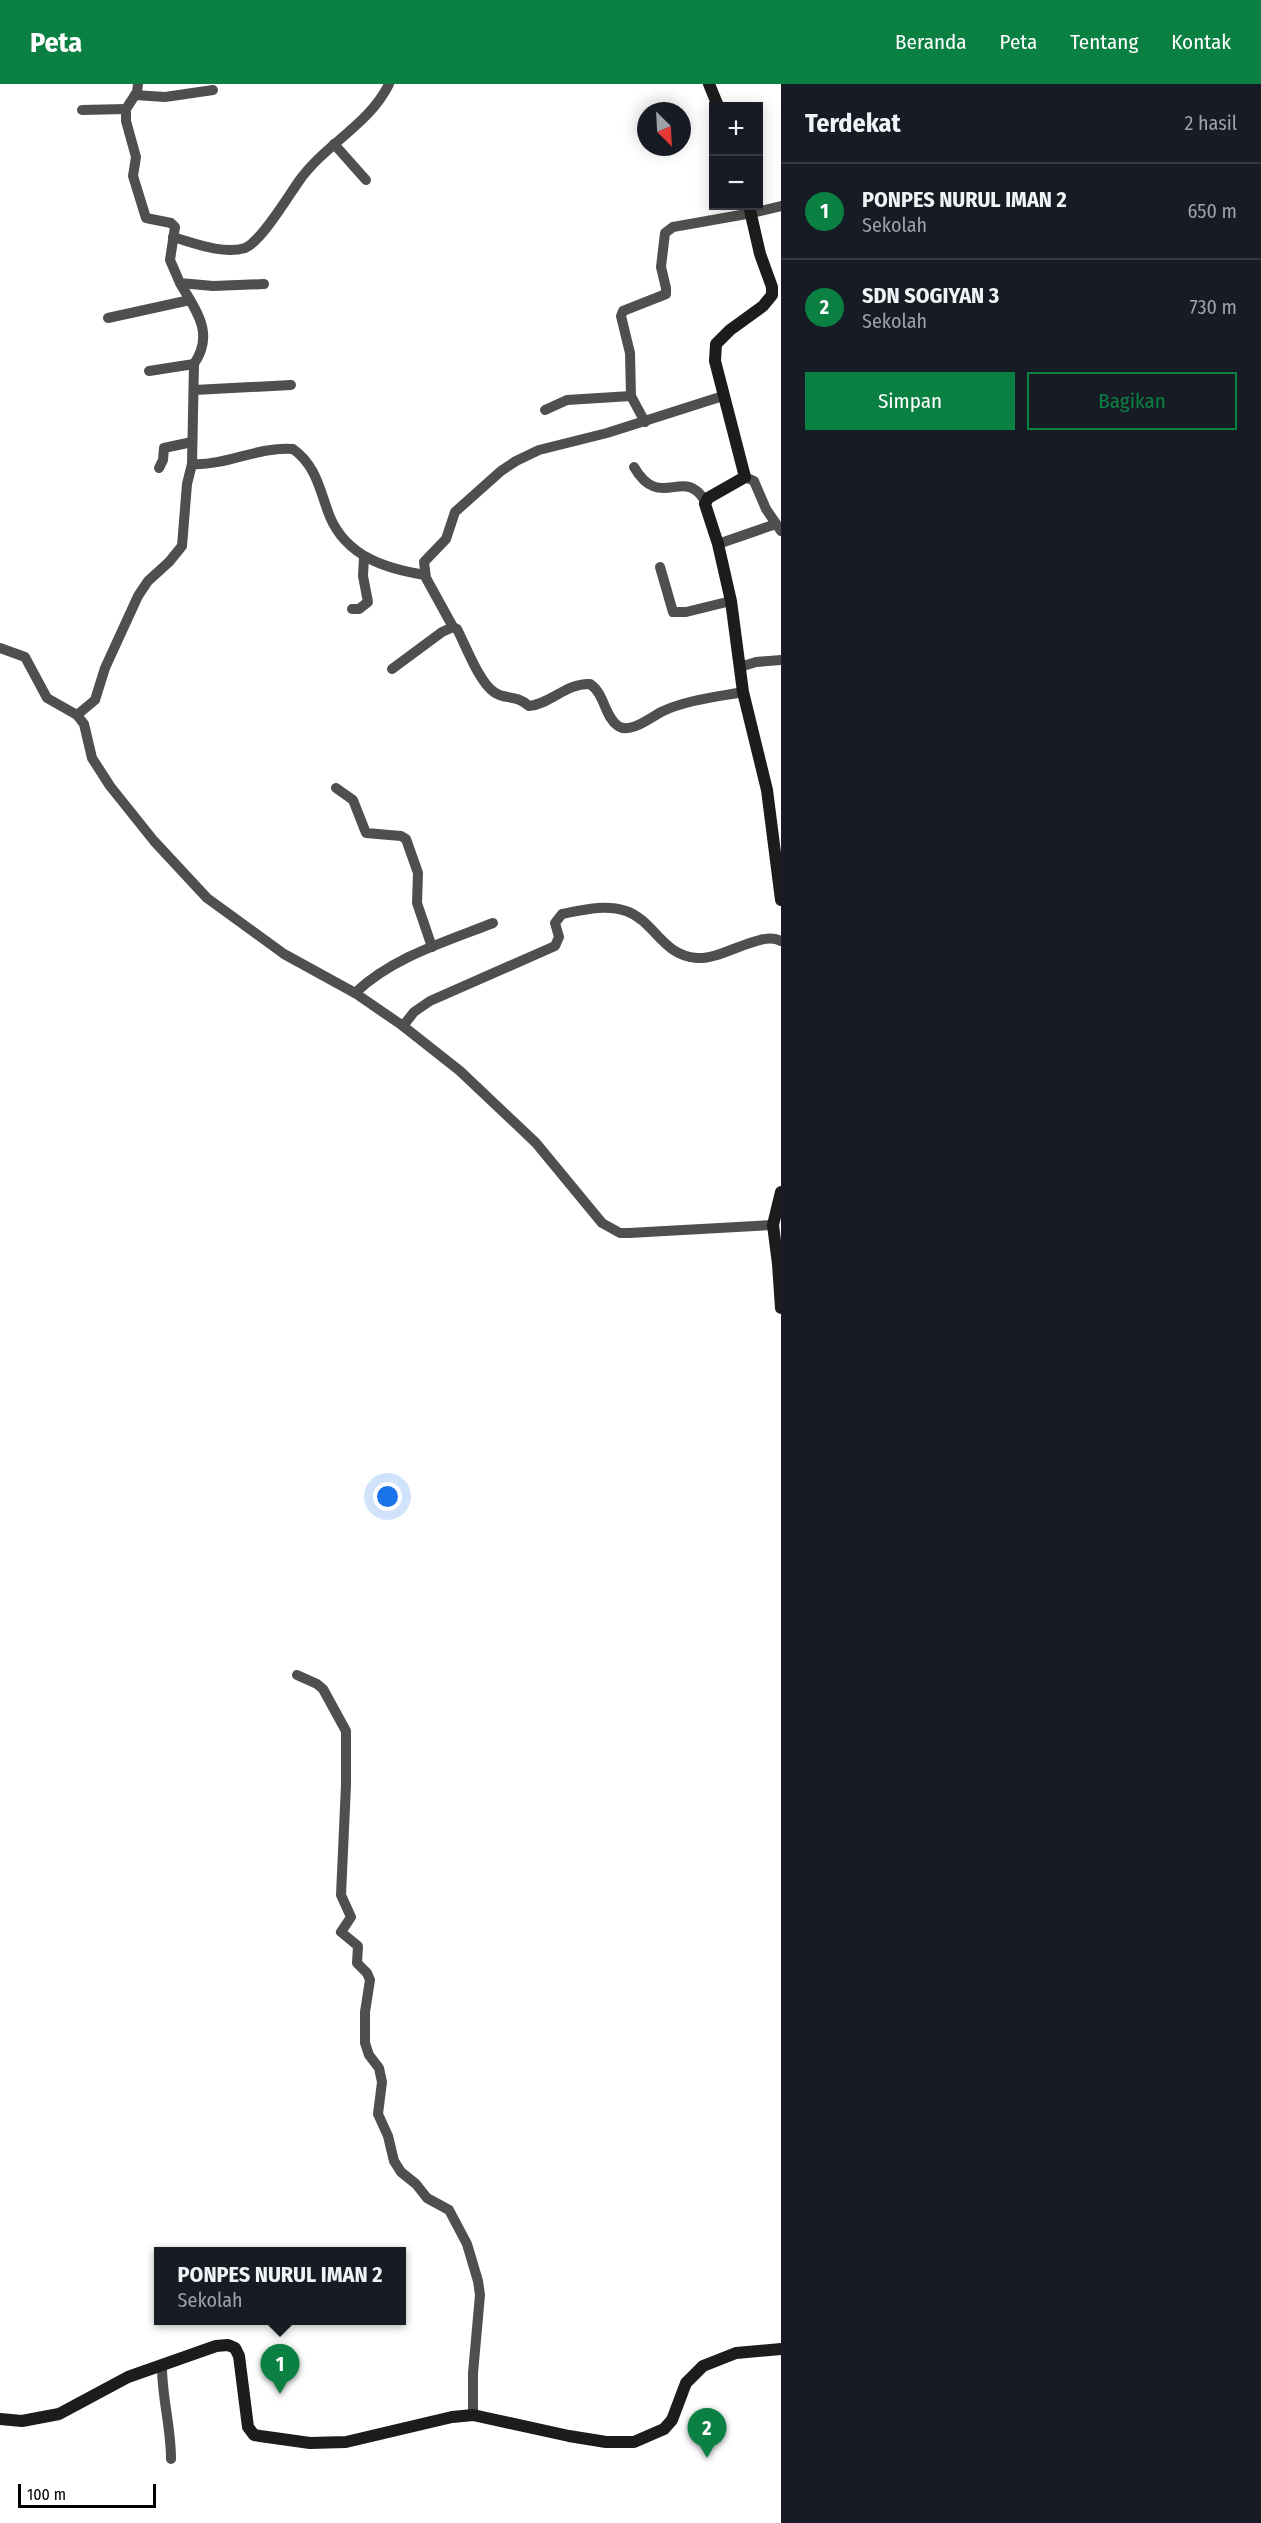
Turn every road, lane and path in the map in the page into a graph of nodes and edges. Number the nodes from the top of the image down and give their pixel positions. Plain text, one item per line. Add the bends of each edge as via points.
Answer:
1 (389, 84) edge
2 (709, 84) edge
3 (136, 89) edge
4 (213, 90) dead end
5 (716, 102) edge
6 (126, 109) junction
7 (82, 110) dead end
8 (334, 144) junction
9 (366, 180) dead end
10 (781, 206) edge
11 (763, 208) edge
12 (746, 210) edge
13 (750, 210) edge
14 (173, 237) junction
15 (180, 283) junction
16 (264, 284) dead end
17 (190, 300) junction
18 (108, 318) dead end
19 (194, 364) junction
20 (149, 370) dead end
21 (291, 385) dead end
22 (194, 390) junction
23 (631, 396) junction
24 (723, 396) junction
25 (545, 410) dead end
26 (645, 422) junction
27 (192, 442) junction
28 (192, 464) junction
29 (634, 467) dead end
30 (159, 468) dead end
31 (745, 477) junction
32 (705, 501) junction
33 (779, 528) edge
34 (718, 544) junction
35 (364, 557) junction
36 (660, 567) dead end
37 (425, 575) junction
38 (731, 601) junction
39 (352, 609) dead end
40 (453, 627) junction
41 (0, 648) edge
42 (781, 660) edge
43 (740, 667) junction
44 (392, 669) dead end
45 (743, 692) junction
46 (77, 715) junction
47 (336, 788) dead end
48 (781, 900) edge
49 (493, 923) dead end
50 (781, 941) edge
51 (432, 947) junction
52 (355, 993) junction
53 (404, 1026) junction
54 (781, 1192) edge
55 (773, 1225) junction
56 (781, 1308) edge
57 (297, 1675) dead end
58 (781, 2349) edge
59 (162, 2367) junction
60 (473, 2415) junction
61 (0, 2419) edge
62 (171, 2459) dead end

1 - 8 street via 368,115
2 - 5 street
3 - 4 street via 165,96
3 - 6 street
6 - 7 street
6 - 14 street via 142,208 148,219 173,225
8 - 9 street
8 - 14 street via 249,245 239,249 213,248
10 - 11 street
12 - 23 street via 669,228 665,233 661,267 666,294 621,314 630,353
13 - 24 street via 772,295 764,306 716,344 715,361
14 - 15 street via 170,260
15 - 16 street
15 - 17 street
17 - 18 street
17 - 19 street via 200,317 204,337 201,354
19 - 20 street
19 - 22 street
21 - 22 street
22 - 27 street
23 - 25 street via 567,400
23 - 26 street
24 - 26 street
24 - 31 street
26 - 37 street via 539,450 508,466 455,512 446,539 424,562
27 - 28 street
27 - 30 street via 166,446
28 - 35 street via 293,449 314,472 334,525
28 - 46 street via 182,546 138,596 95,700
29 - 32 street via 648,485 690,486
31 - 32 street
31 - 33 street via 754,482
32 - 34 street
33 - 34 street
34 - 38 street
35 - 37 street via 396,570
35 - 39 street via 363,576 369,602
36 - 38 street via 673,612
37 - 40 street
38 - 43 street
40 - 44 street
40 - 45 street via 495,693 516,697 529,706 575,685 590,684 621,728 671,708
41 - 46 street via 25,657 47,698
42 - 43 street
43 - 45 street
45 - 48 street via 767,790
46 - 52 street via 102,774 154,841 207,898 284,954
47 - 51 street via 353,800 366,833 406,839 418,873 417,903
49 - 51 street
50 - 53 street via 768,938 712,958 690,957 673,951 624,910 604,908 562,914 555,922 559,937 555,946 430,1001 414,1012
51 - 52 street via 391,965
52 - 53 street
53 - 55 street via 460,1071 528,1135 611,1229 639,1233
54 - 55 street
55 - 56 street
57 - 60 street via 323,1689 346,1731 340,1895 351,1917 341,1930 358,1946 357,1963 370,1980 365,2043 380,2072 379,2118 396,2167 427,2198 452,2213 467,2244 479,2287
58 - 60 street via 736,2353 703,2366 686,2383 672,2420 664,2429 634,2442 606,2442
59 - 60 street via 216,2346 235,2348 248,2427 260,2436 310,2443 346,2442
59 - 61 street via 128,2377 59,2415 22,2421
59 - 62 street

